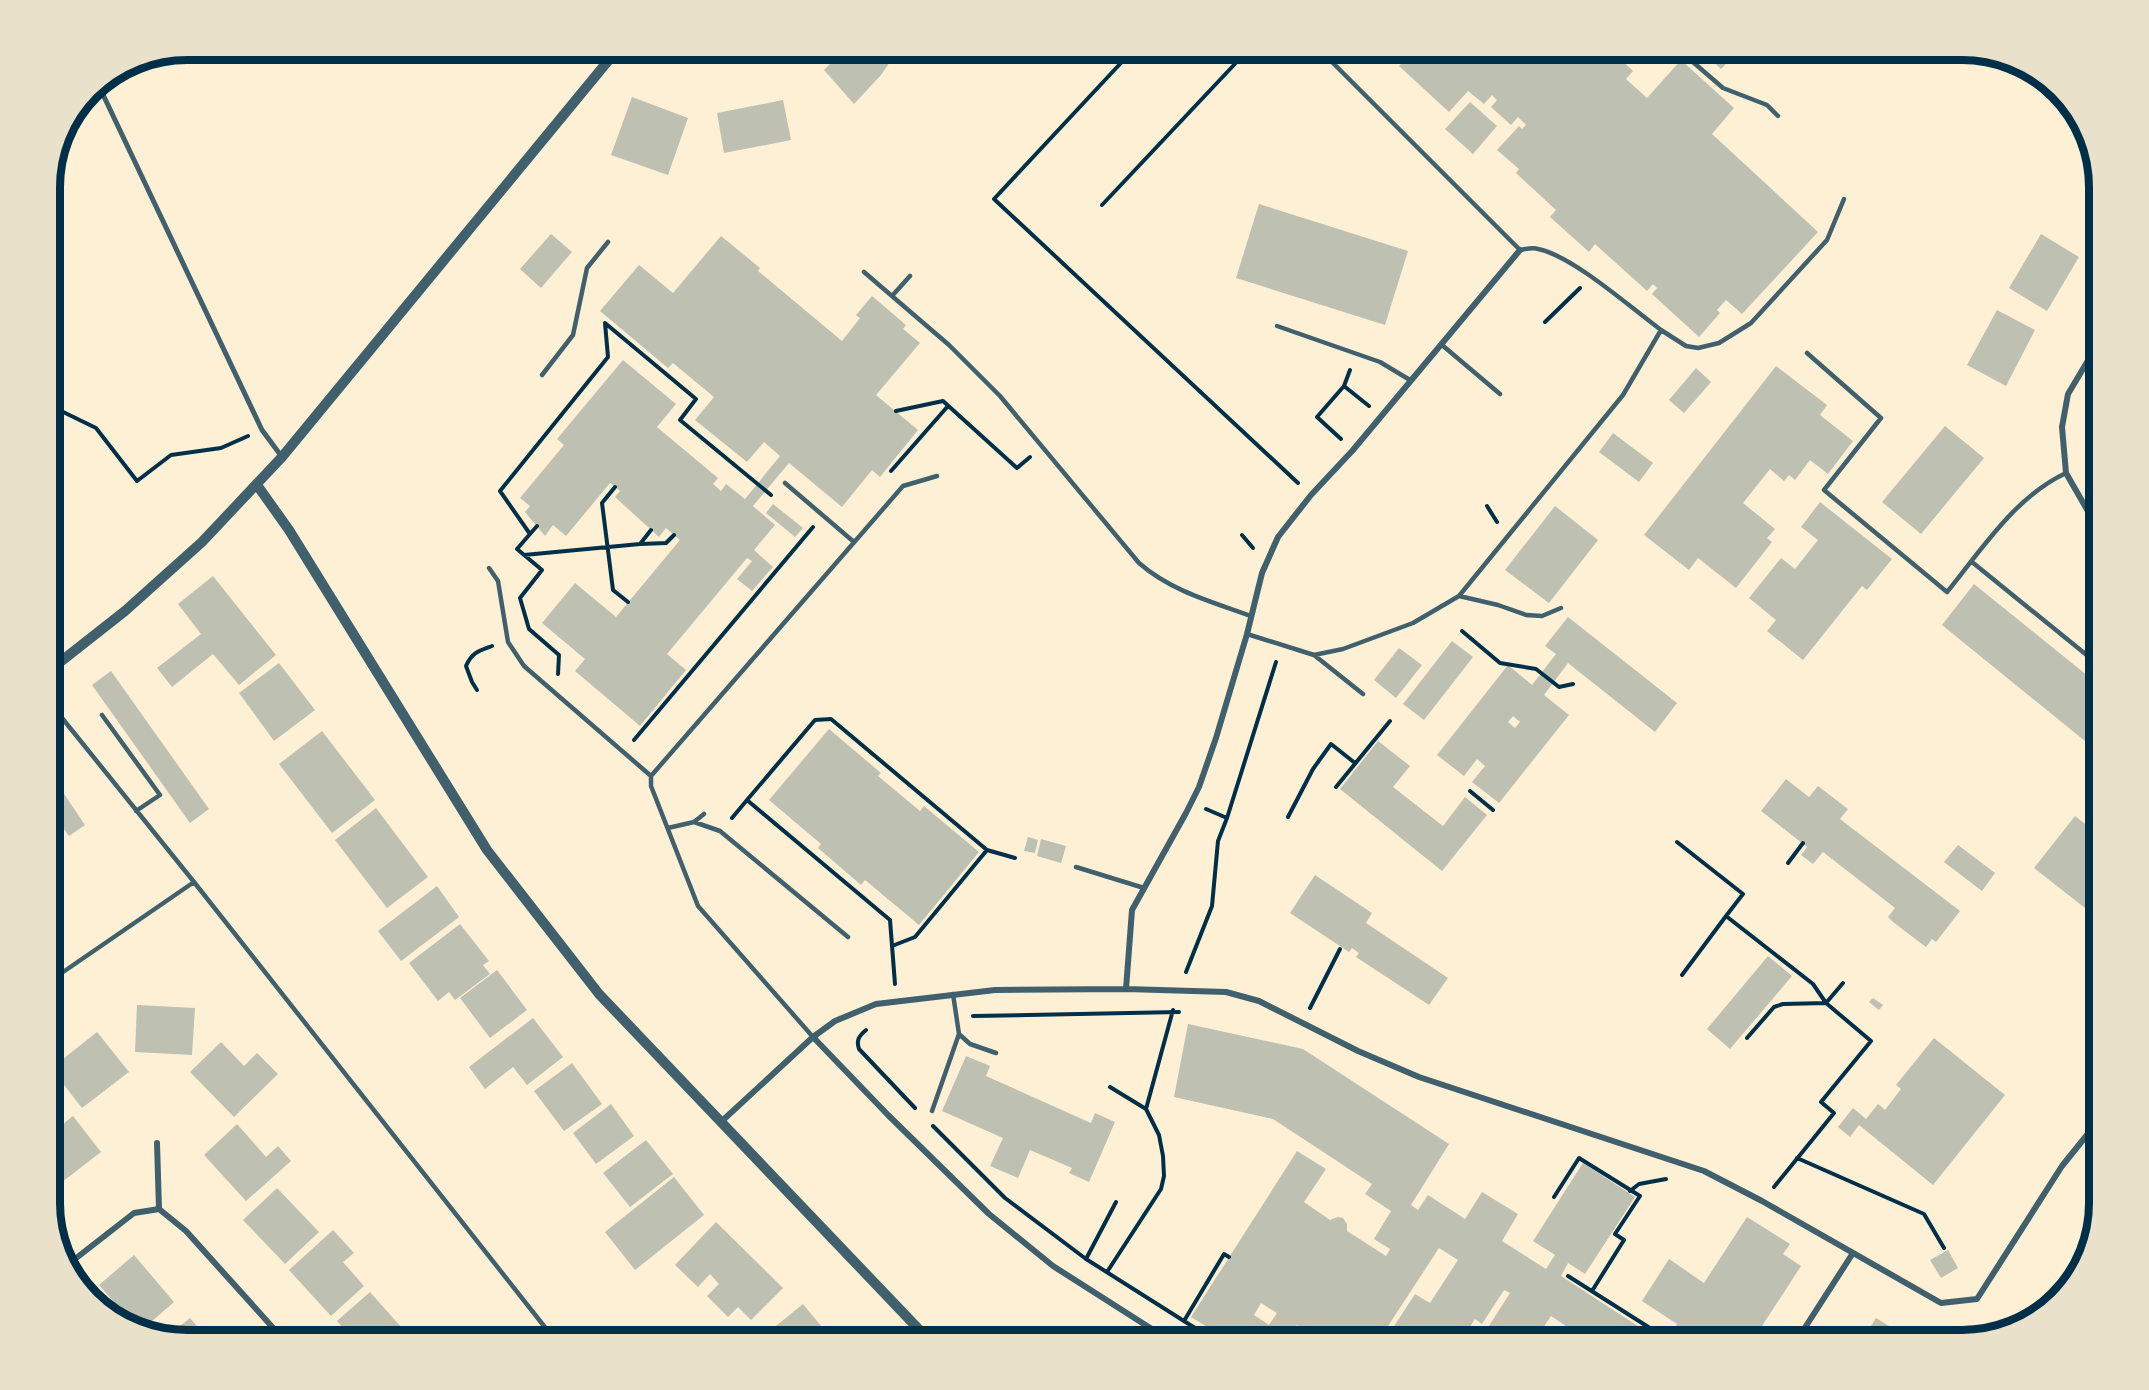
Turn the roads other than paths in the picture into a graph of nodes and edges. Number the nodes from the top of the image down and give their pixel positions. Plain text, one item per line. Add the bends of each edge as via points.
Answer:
1 (609, 60) edge
2 (1331, 60) edge
3 (1691, 60) edge
4 (102, 93) edge
5 (1778, 116) dead end
6 (1844, 199) dead end
7 (608, 242) dead end
8 (1520, 250) junction
9 (864, 272) dead end
10 (910, 276) dead end
11 (892, 296) junction
12 (1277, 326) dead end
13 (1661, 330) junction
14 (1442, 345) junction
15 (1807, 353) dead end
16 (2089, 360) edge
17 (542, 375) dead end
18 (1410, 380) junction
19 (1500, 394) dead end
20 (282, 457) junction
21 (2066, 473) junction
22 (937, 476) dead end
23 (785, 483) dead end
24 (257, 484) junction
25 (2089, 513) edge
26 (854, 542) junction
27 (1972, 562) junction
28 (489, 568) dead end
29 (1459, 596) junction
30 (1561, 608) dead end
31 (1251, 616) junction
32 (1247, 634) junction
33 (1314, 655) junction
34 (2089, 656) edge
35 (60, 662) edge
36 (1363, 694) dead end
37 (102, 715) dead end
38 (60, 716) edge
39 (651, 776) junction
40 (136, 812) junction
41 (704, 814) dead end
42 (694, 822) junction
43 (668, 828) junction
44 (1076, 867) dead end
45 (194, 882) junction
46 (1144, 888) junction
47 (848, 937) dead end
48 (60, 974) edge
49 (1126, 989) junction
50 (953, 994) junction
51 (959, 1035) junction
52 (813, 1037) junction
53 (996, 1053) dead end
54 (932, 1111) dead end
55 (722, 1121) junction
56 (2089, 1134) edge
57 (157, 1143) dead end
58 (159, 1209) junction
59 (1853, 1252) junction
60 (74, 1260) edge
61 (274, 1330) edge
62 (546, 1330) edge
63 (919, 1330) edge
64 (1152, 1330) edge
65 (1804, 1330) edge

1 - 20 street
2 - 8 lane
3 - 5 lane via 1723,88 1767,105
4 - 20 street via 262,429
6 - 13 lane via 1827,240 1751,323 1719,343 1698,348 1686,346
7 - 17 lane via 587,268 573,335
8 - 13 lane via 1537,248 1564,260
8 - 14 street
9 - 11 lane
10 - 11 lane
11 - 31 lane via 1000,396 1139,563 1185,592
12 - 18 lane via 1380,362
13 - 29 lane via 1623,395
14 - 18 street
14 - 19 lane
15 - 27 lane via 1881,418 1824,490 1947,592
16 - 21 street via 2068,394 2062,427
18 - 31 street via 1278,537 1262,573
20 - 24 street
21 - 25 street
21 - 27 lane via 2014,510
22 - 26 lane via 903,486
23 - 26 lane
24 - 35 street via 202,542
24 - 55 street via 290,530 488,850 599,994
26 - 39 lane
27 - 34 lane
28 - 39 lane via 498,581 508,642 524,666
29 - 30 lane via 1526,615 1542,616
29 - 33 lane via 1413,623 1343,649
31 - 32 street
32 - 33 lane
32 - 46 street via 1192,802
33 - 36 lane
37 - 40 lane via 160,795
38 - 40 lane
39 - 43 lane via 651,786
40 - 45 lane
41 - 42 lane
42 - 43 lane
42 - 47 lane via 720,831
43 - 52 lane via 698,906
44 - 46 lane
45 - 48 lane
45 - 62 lane
46 - 49 street via 1132,910
49 - 50 street
49 - 59 street via 1226,992 1260,1001 1358,1052 1419,1077 1704,1171
50 - 51 lane
50 - 52 street via 876,1004 835,1021
51 - 53 lane via 970,1044
51 - 54 lane
52 - 55 street
52 - 64 street via 989,1214 1053,1266
55 - 63 street
56 - 59 street via 2062,1167 1977,1299 1941,1303
57 - 58 street
58 - 60 street via 134,1213
58 - 61 street via 186,1231
59 - 65 street

